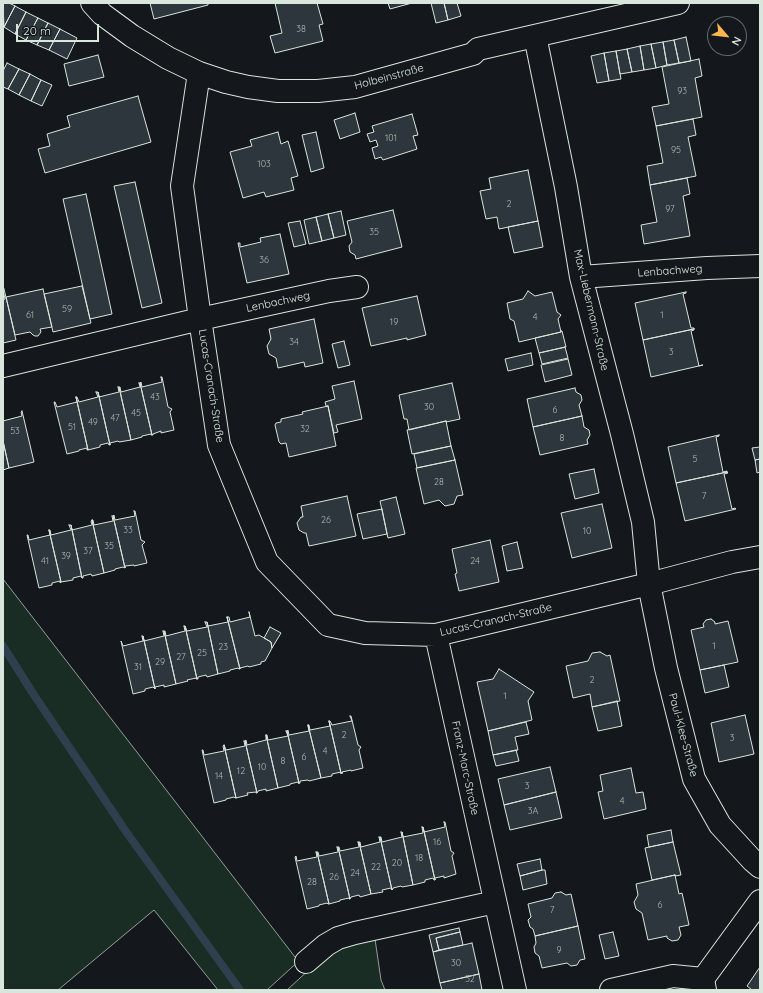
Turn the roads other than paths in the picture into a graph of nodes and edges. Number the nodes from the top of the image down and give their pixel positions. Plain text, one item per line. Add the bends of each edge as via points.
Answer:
1 (92, 3) edge
2 (678, 3) edge
3 (535, 36) junction
4 (199, 73) junction
5 (760, 266) edge
6 (581, 277) junction
7 (357, 287) dead end
8 (200, 319) junction
9 (3, 366) edge
10 (760, 558) edge
11 (649, 584) junction
12 (436, 634) junction
13 (760, 867) edge
14 (760, 901) edge
15 (495, 902) junction
16 (306, 962) dead end
17 (704, 984) edge
18 (515, 990) edge
19 (611, 990) edge

1 - 4 street, Holbeinstraße via 102,14 132,36
2 - 3 street, Holbeinstraße
3 - 4 street, Holbeinstraße via 478,49 473,54 355,87 278,91 226,82
3 - 6 street, Max-Liebermann-Straße via 566,186
4 - 8 street, Lucas-Cranach-Straße via 182,186
5 - 6 street, Lenbachweg
6 - 11 street, Max-Liebermann-Straße via 642,522
7 - 8 street, Lenbachweg
8 - 9 street, Lucas-Cranach-Straße
8 - 12 street, Lucas-Cranach-Straße via 219,445 267,562 328,625 365,632
10 - 11 street, Lucas-Cranach-Straße via 732,562
11 - 12 street, Lucas-Cranach-Straße
11 - 13 street, Paul-Klee-Straße via 666,668 694,779 720,825
12 - 15 street, Franz-Marc-Straße
14 - 17 street
15 - 16 street via 344,936
15 - 18 street, Franz-Marc-Straße
17 - 19 street via 673,976

